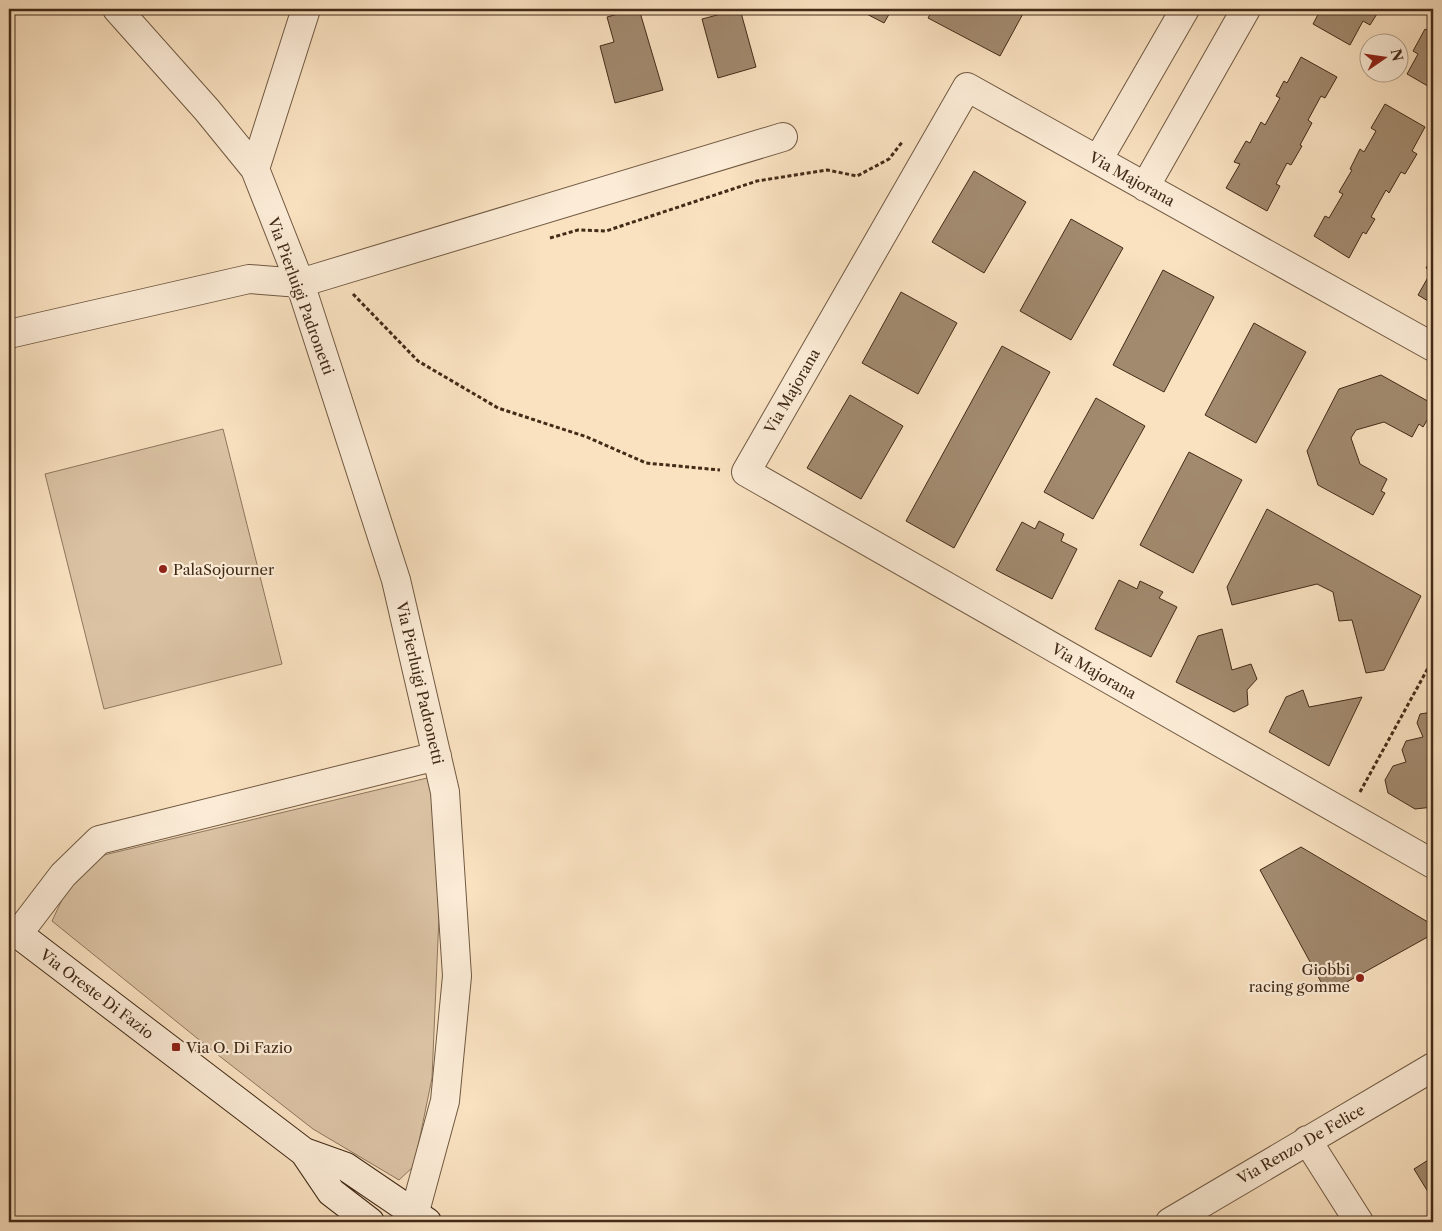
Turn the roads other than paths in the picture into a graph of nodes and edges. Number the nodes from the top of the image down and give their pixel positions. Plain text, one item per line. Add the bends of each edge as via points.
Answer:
1 (116, 9) edge
2 (306, 9) edge
3 (1184, 9) edge
4 (1246, 9) edge
5 (783, 137) dead end
6 (1098, 160) junction
7 (255, 169) junction
8 (1146, 186) junction
9 (300, 283) junction
10 (9, 334) edge
11 (1433, 347) edge
12 (437, 756) junction
13 (1433, 864) edge
14 (13, 930) edge
15 (1433, 1067) edge
16 (1307, 1140) junction
17 (304, 1152) junction
18 (421, 1218) edge
19 (370, 1222) edge
20 (1170, 1222) edge
21 (1359, 1222) edge

1 - 7 street, Via Pierluigi Padronetti
2 - 7 street
3 - 6 street
4 - 8 street
5 - 9 street
6 - 8 street, Via Majorana
6 - 13 street, Via Majorana via 967,86 746,472
7 - 9 street, Via Pierluigi Padronetti
8 - 11 street, Via Majorana
9 - 10 street via 249,279
9 - 12 street, Via Pierluigi Padronetti via 396,580
12 - 14 street via 99,840
12 - 18 street, Via Pierluigi Padronetti via 445,792 457,976 445,1101
14 - 17 street, Via Oreste Di Fazio
15 - 16 street, Via Renzo De Felice
16 - 20 street, Via Renzo De Felice
16 - 21 street
17 - 18 street, Via Oreste Di Fazio via 346,1167
17 - 19 street, Via Oreste Di Fazio via 332,1192

